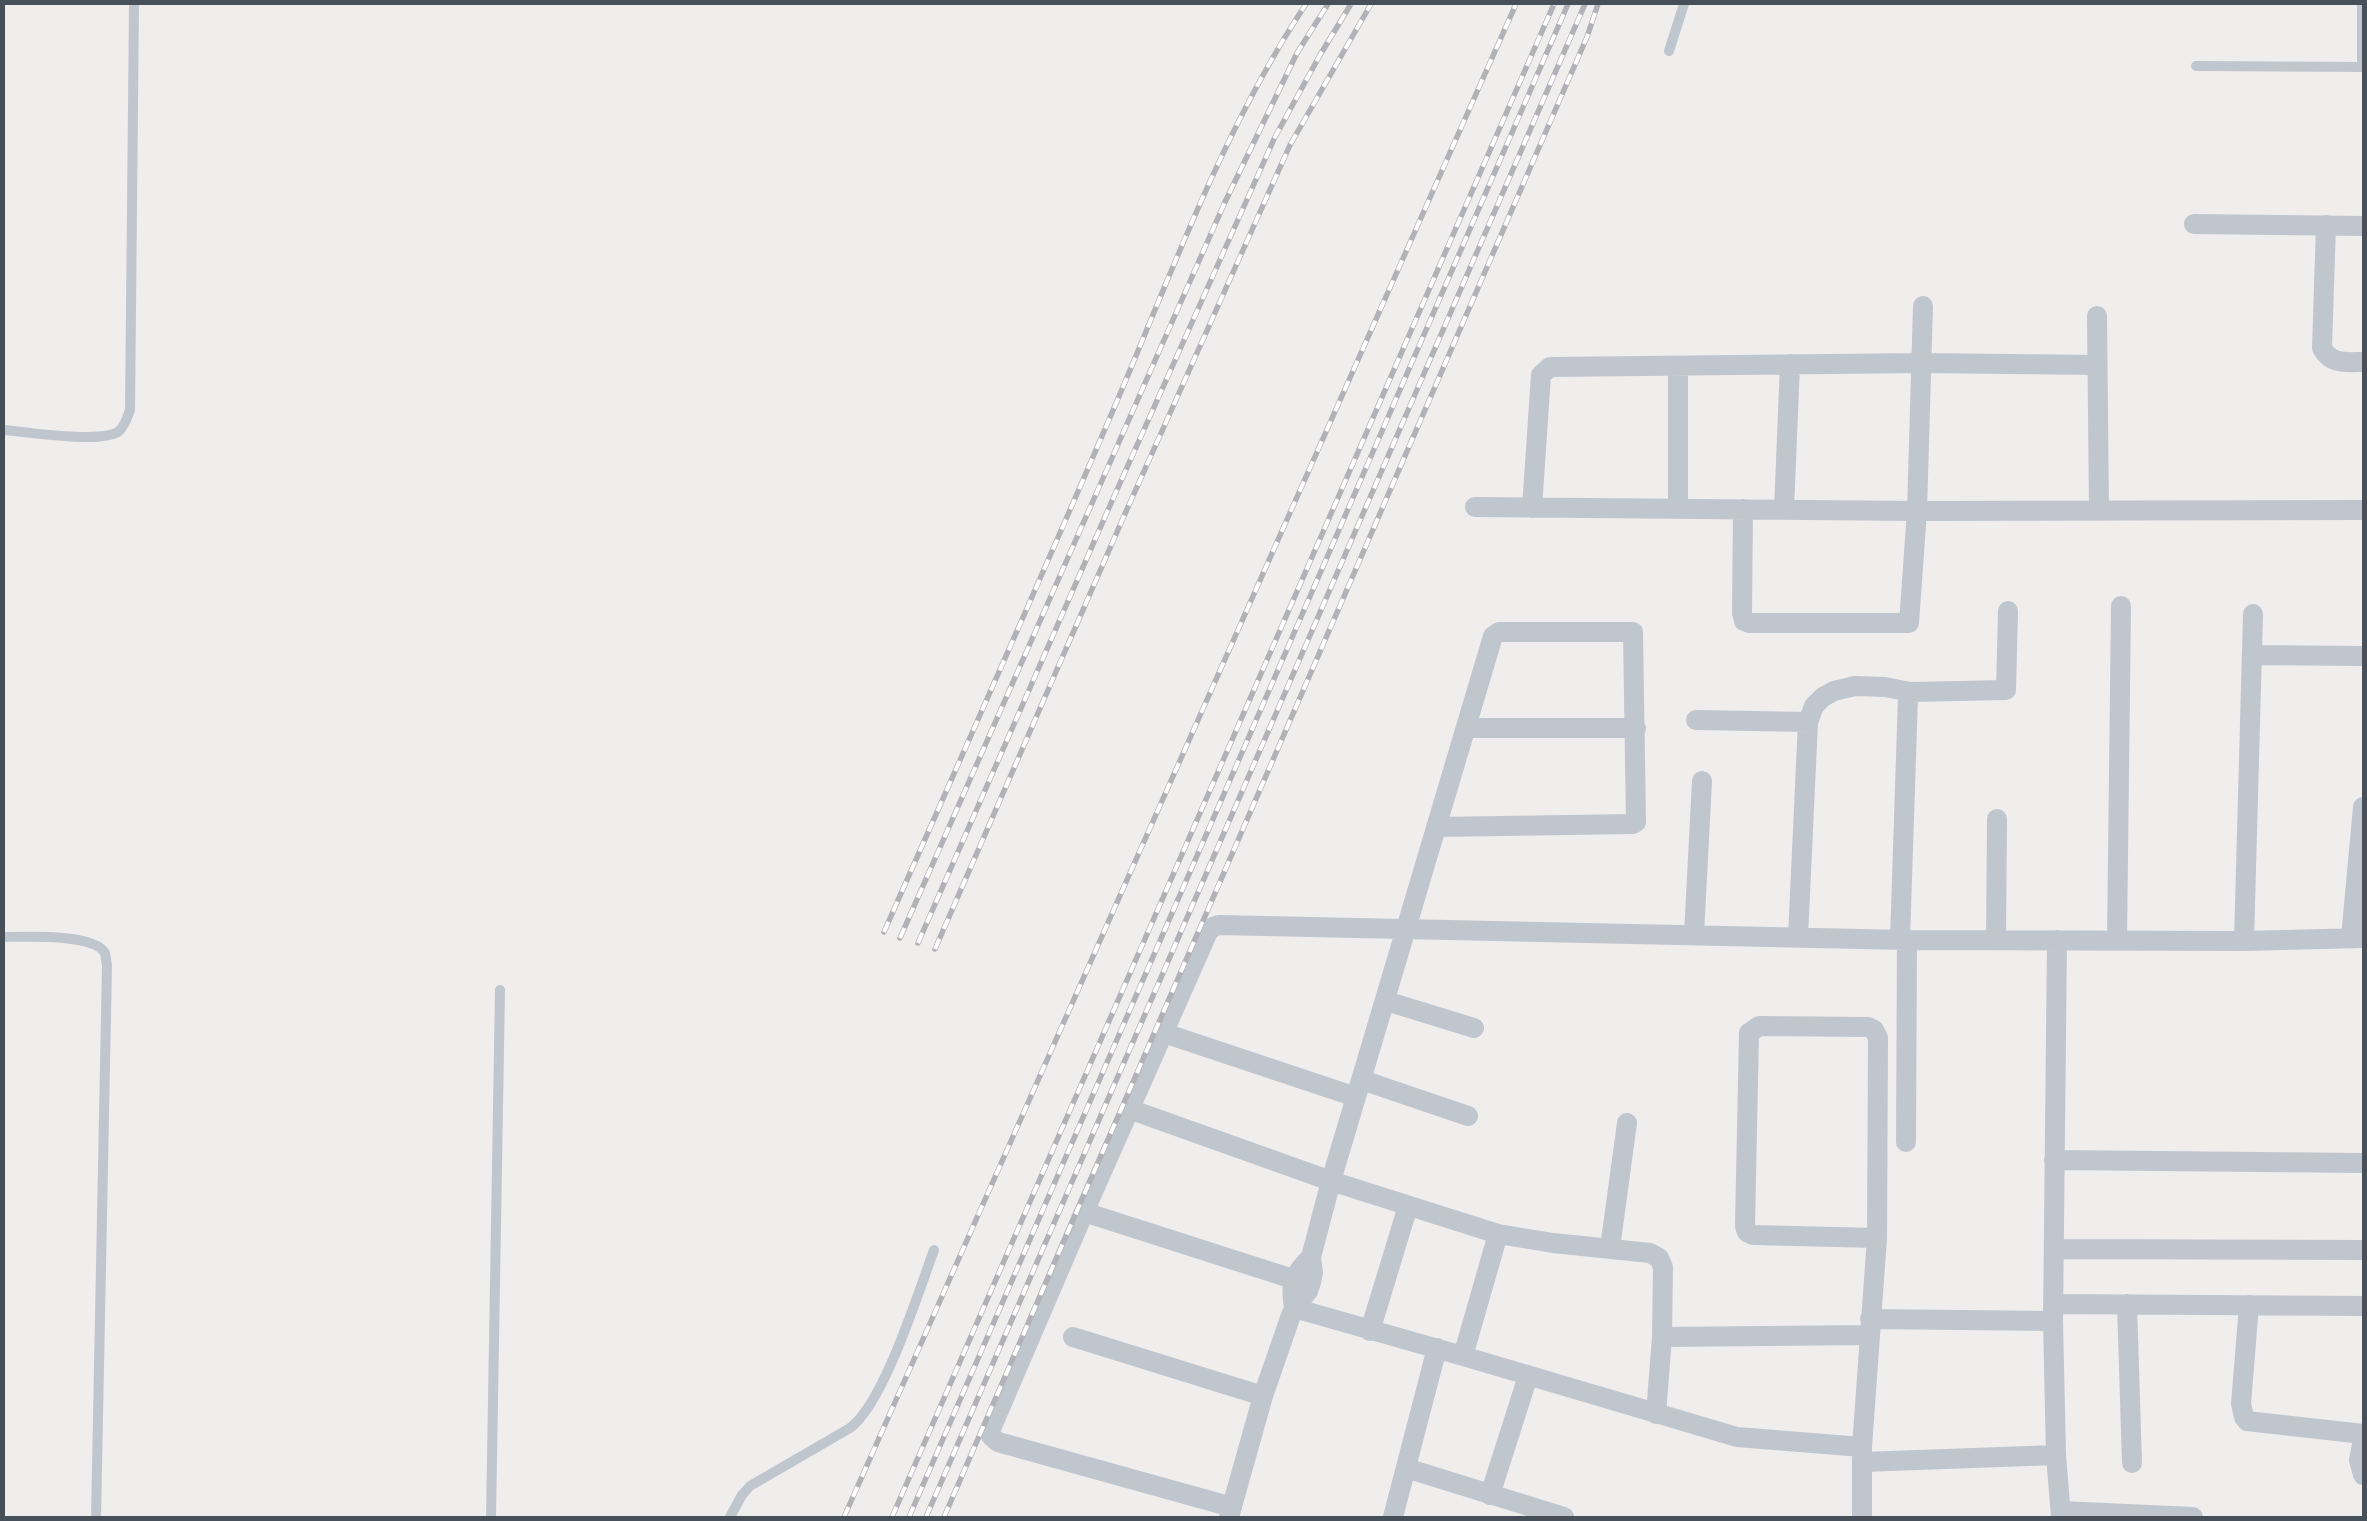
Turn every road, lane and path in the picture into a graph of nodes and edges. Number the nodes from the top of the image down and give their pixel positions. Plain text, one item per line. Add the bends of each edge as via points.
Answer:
1 (134, 4) edge
2 (1684, 4) edge
3 (2362, 4) edge
4 (1669, 51) dead end
5 (2196, 66) dead end
6 (2363, 67) edge
7 (2194, 224) dead end
8 (2326, 225) junction
9 (2363, 226) edge
10 (1923, 306) dead end
11 (2097, 316) dead end
12 (2363, 362) edge
13 (1922, 363) junction
14 (1790, 364) junction
15 (2097, 365) junction
16 (1678, 366) junction
17 (4, 430) edge
18 (1475, 507) dead end
19 (1532, 508) junction
20 (1678, 509) junction
21 (1743, 509) junction
22 (1784, 510) junction
23 (2363, 510) edge
24 (1917, 511) junction
25 (2098, 511) junction
26 (2121, 606) dead end
27 (2008, 611) dead end
28 (2253, 614) dead end
29 (2252, 655) junction
30 (2363, 656) edge
31 (1910, 692) junction
32 (1696, 720) dead end
33 (1808, 722) junction
34 (1466, 728) junction
35 (1636, 728) junction
36 (1702, 781) dead end
37 (2363, 807) edge
38 (1997, 818) dead end
39 (1436, 827) junction
40 (1405, 930) junction
41 (1694, 935) junction
42 (4, 937) edge
43 (1798, 937) junction
44 (2357, 938) edge
45 (1903, 940) junction
46 (1996, 940) junction
47 (2057, 940) junction
48 (2117, 940) junction
49 (2244, 941) junction
50 (500, 990) dead end
51 (1386, 1001) junction
52 (1474, 1028) dead end
53 (1164, 1033) junction
54 (1359, 1089) junction
55 (1130, 1110) junction
56 (1468, 1116) dead end
57 (1627, 1123) dead end
58 (1906, 1142) dead end
59 (2054, 1160) junction
60 (2363, 1163) edge
61 (1331, 1181) junction
62 (1408, 1206) junction
63 (1084, 1212) junction
64 (1498, 1234) junction
65 (1877, 1238) junction
66 (1610, 1248) junction
67 (2055, 1249) junction
68 (934, 1250) dead end
69 (2363, 1250) edge
70 (1311, 1257) junction
71 (1293, 1280) junction
72 (2127, 1304) junction
73 (2249, 1305) junction
74 (2363, 1306) edge
75 (1294, 1308) junction
76 (2053, 1312) junction
77 (1870, 1327) junction
78 (1370, 1331) junction
79 (1073, 1337) dead end
80 (1662, 1337) junction
81 (1436, 1348) junction
82 (1463, 1356) junction
83 (1528, 1376) junction
84 (1263, 1396) junction
85 (1656, 1414) junction
86 (2363, 1434) edge
87 (2363, 1439) edge
88 (1862, 1454) junction
89 (2056, 1455) junction
90 (2132, 1463) dead end
91 (1406, 1468) junction
92 (2363, 1476) edge
93 (1490, 1495) junction
94 (1231, 1512) edge
95 (2061, 1514) edge
96 (96, 1517) edge
97 (491, 1517) edge
98 (730, 1517) edge
99 (1393, 1517) edge
100 (1564, 1517) edge
101 (1862, 1517) edge
102 (2193, 1517) edge

1 - 17 lane via 130,410 118,432 104,436 88,438
2 - 4 lane
3 - 6 lane
5 - 6 lane
7 - 8 street
8 - 9 street
8 - 12 street via 2322,348 2326,356 2337,362
10 - 13 street
11 - 15 street
13 - 14 street
13 - 15 street
13 - 24 street
14 - 16 street
14 - 22 street
15 - 25 street
16 - 19 street via 1550,367 1544,370 1541,375
16 - 20 street
18 - 19 street
19 - 20 street
20 - 21 street
21 - 22 street
21 - 24 street via 1742,617 1749,623 1768,624 1909,623
22 - 24 street
23 - 25 street
24 - 25 street
26 - 48 street
27 - 31 street via 2006,690
28 - 29 street
29 - 30 street
29 - 49 street
31 - 33 street via 1855,686 1834,691 1814,706
31 - 45 street
32 - 33 street
33 - 43 street
34 - 35 street
34 - 35 street via 1495,634 1629,631 1635,636
34 - 39 street
35 - 39 street via 1637,817 1633,824
36 - 41 street
37 - 44 street
38 - 46 street
39 - 40 street
40 - 41 street
40 - 51 street
40 - 53 street via 1213,927
41 - 43 street
42 - 96 lane via 84,940 105,953
43 - 45 street
44 - 49 street
45 - 46 street
45 - 58 street
46 - 47 street
47 - 48 street
47 - 59 street
48 - 49 street
50 - 97 lane
51 - 52 street
51 - 54 street
53 - 54 street
53 - 55 street
54 - 56 street
54 - 61 street
55 - 61 street
55 - 63 street
57 - 66 street
59 - 60 street
59 - 67 street
61 - 62 street
61 - 70 street
62 - 64 street
62 - 78 street
63 - 71 street
63 - 94 street via 990,1431 992,1436 998,1442
64 - 66 street
64 - 82 street
65 - 65 street via 1753,1235 1747,1232 1749,1033 1759,1026 1868,1027 1874,1030 1878,1038
65 - 77 street
66 - 80 street via 1650,1253 1659,1258 1663,1267
67 - 69 street
67 - 76 street
68 - 98 lane via 902,1337 865,1416 850,1428 758,1480 742,1495
70 - 71 street
70 - 75 street via 1313,1273 1308,1291
71 - 75 street
72 - 73 street
72 - 76 street
72 - 90 street
73 - 74 street
73 - 86 street via 2242,1404 2247,1421
75 - 78 street
75 - 84 street
76 - 77 street
76 - 89 street
77 - 80 street
77 - 88 street
78 - 81 street
79 - 84 street
80 - 85 street
81 - 82 street
81 - 91 street
82 - 83 street
83 - 85 street
83 - 93 street
84 - 94 street
85 - 88 street via 1737,1437
87 - 92 street via 2360,1460
88 - 89 street
88 - 101 street
89 - 95 street
91 - 93 street
91 - 99 street
93 - 100 street
95 - 102 street

